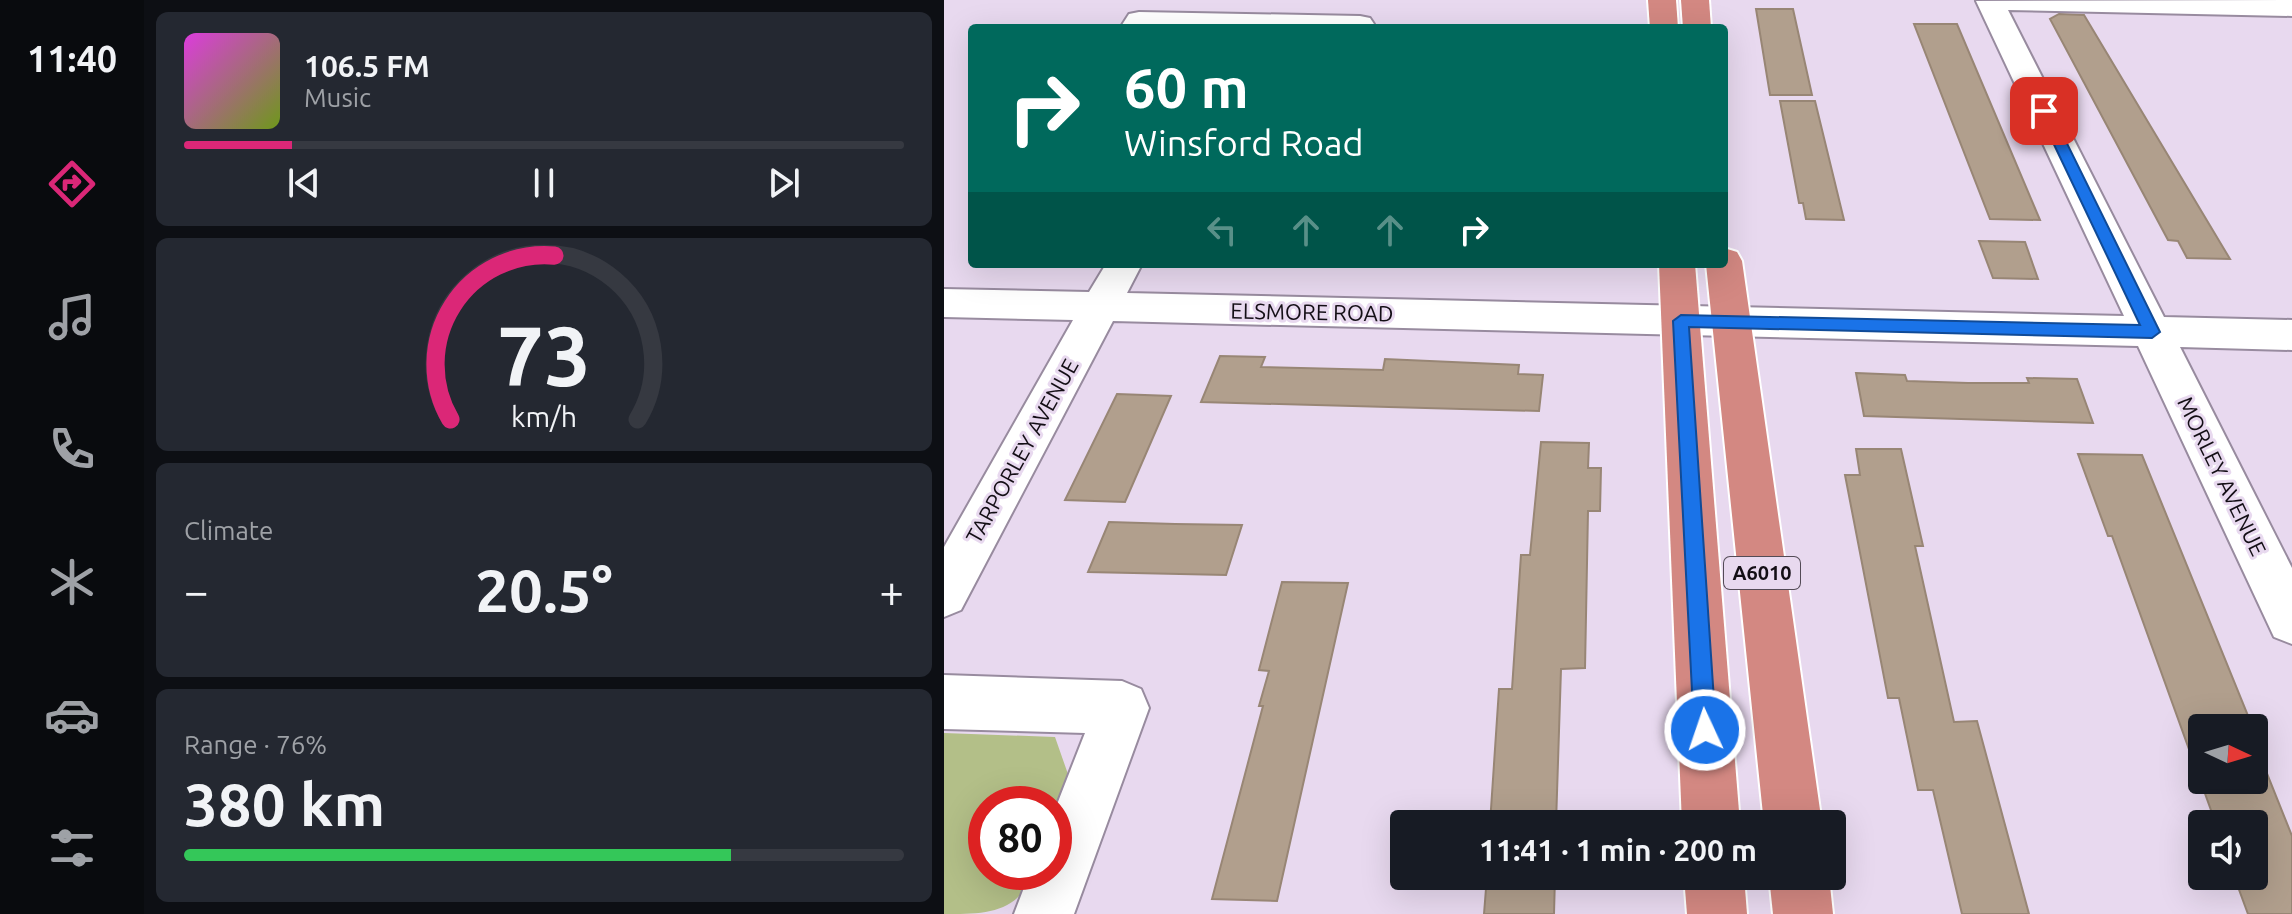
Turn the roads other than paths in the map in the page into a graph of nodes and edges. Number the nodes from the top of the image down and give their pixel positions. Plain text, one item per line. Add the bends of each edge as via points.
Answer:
1 (1662, 0) edge
2 (1695, 0) edge
3 (2292, 8) edge
4 (1136, 24) edge
5 (1360, 24) edge
6 (1664, 24) edge
7 (1697, 24) edge
8 (1122, 268) edge
9 (1677, 268) edge
10 (1725, 268) edge
11 (944, 303) edge
12 (1100, 307) junction
13 (1681, 321) junction
14 (1731, 322) junction
15 (2152, 332) junction
16 (2292, 335) edge
17 (944, 594) edge
18 (2292, 620) edge
19 (944, 702) edge
20 (1710, 810) edge
21 (1791, 810) edge
22 (1715, 890) edge
23 (1800, 890) edge
24 (1044, 914) edge
25 (1717, 914) edge
26 (1803, 914) edge

1 - 6 highway
2 - 7 highway
3 - 15 street, MORLEY AVENUE via 1990,1
4 - 5 street
8 - 12 street, TARPORLEY AVENUE
9 - 13 highway, A6010
10 - 14 highway, A6010
11 - 12 street, ELSMORE ROAD
12 - 13 street, ELSMORE ROAD
12 - 17 street, TARPORLEY AVENUE
13 - 14 street, ELSMORE ROAD
13 - 20 highway, A6010
14 - 15 street, ELSMORE ROAD
14 - 21 highway, A6010
15 - 16 street, ELSMORE ROAD
15 - 18 street, MORLEY AVENUE
19 - 24 street via 1122,708
22 - 25 highway
23 - 26 highway

